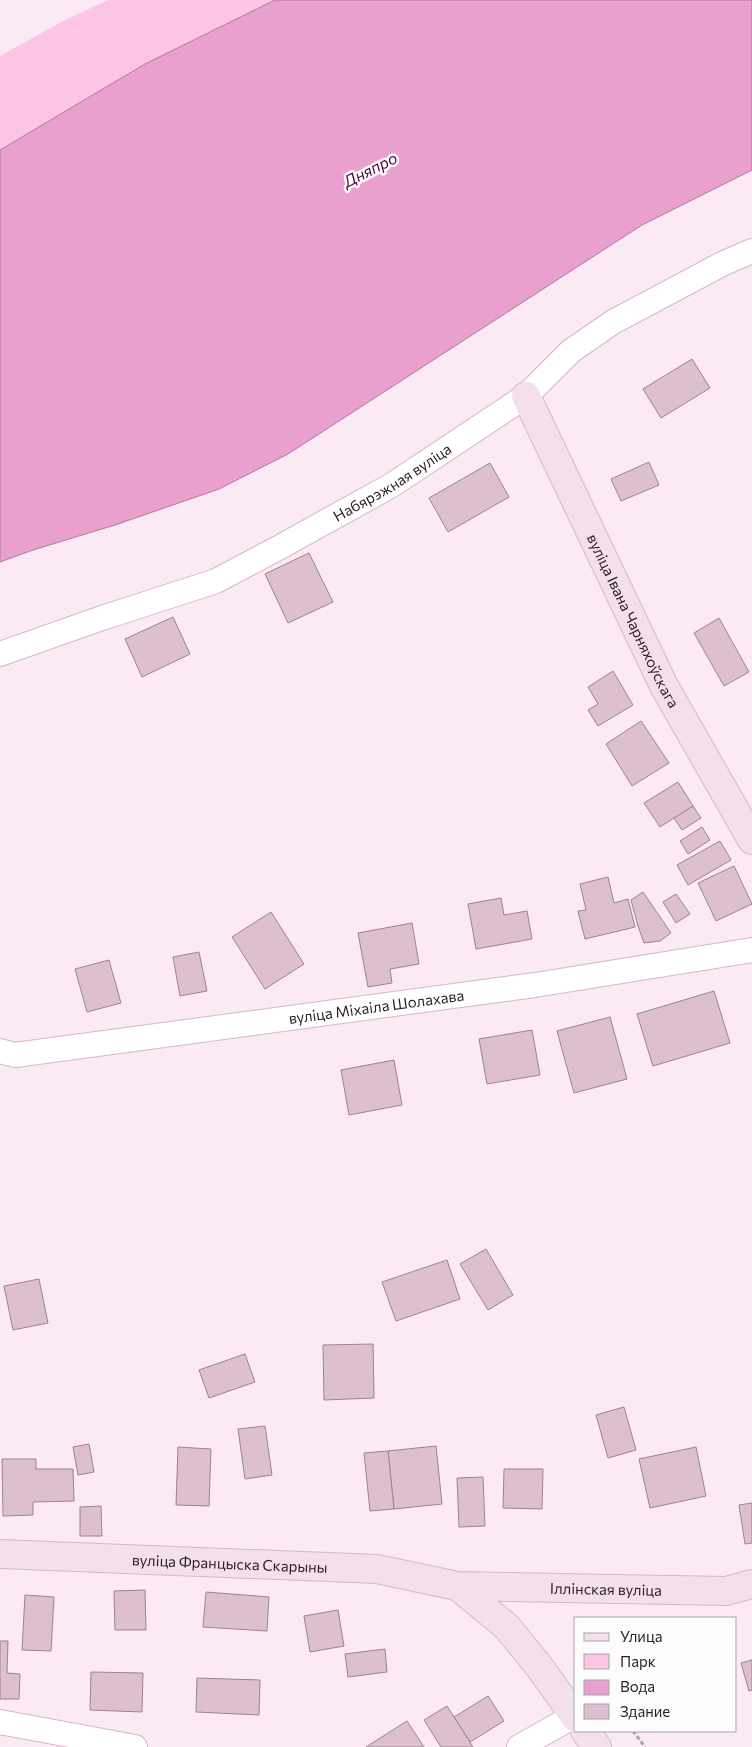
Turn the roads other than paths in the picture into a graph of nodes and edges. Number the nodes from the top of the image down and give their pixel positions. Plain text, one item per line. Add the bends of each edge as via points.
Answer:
1 (752, 251) edge
2 (526, 396) junction
3 (0, 654) edge
4 (752, 840) edge
5 (752, 950) edge
6 (0, 1051) edge
7 (0, 1554) edge
8 (752, 1584) edge
9 (457, 1586) junction
10 (574, 1715) edge
11 (0, 1722) edge
12 (574, 1723) edge
13 (586, 1732) edge
14 (135, 1747) edge
15 (519, 1747) edge
16 (597, 1747) edge

1 - 2 street, Набярэжная вуліца via 724,262 613,322 571,351
2 - 3 street, Набярэжная вуліца via 392,486 216,580
2 - 4 street, вуліца Івана Чарняхоўскага via 664,686
5 - 6 street, вуліца Міхаіла Шолахава via 535,985 54,1050 15,1055
7 - 9 street, вуліца Францыска Скарыны via 377,1569
8 - 9 street, Іллінская вуліца via 726,1591
9 - 10 street via 506,1626
11 - 14 street
12 - 15 street
13 - 16 street

